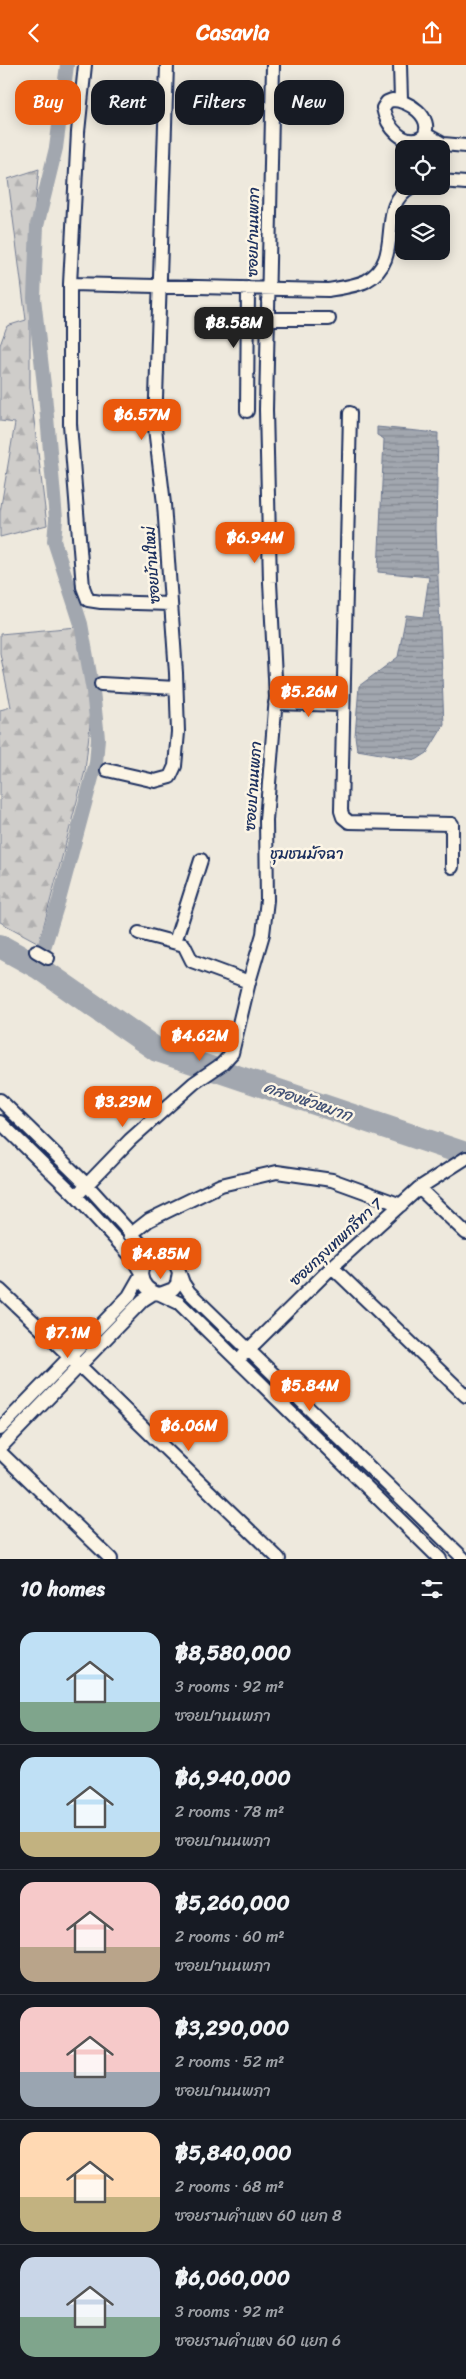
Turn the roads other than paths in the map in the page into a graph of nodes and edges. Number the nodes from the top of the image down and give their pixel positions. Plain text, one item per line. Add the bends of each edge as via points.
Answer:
1 (85, 65) edge
2 (167, 65) edge
3 (273, 65) edge
4 (400, 65) edge
5 (401, 100) junction
6 (425, 134) junction
7 (466, 146) edge
8 (450, 182) edge
9 (466, 183) edge
10 (400, 195) edge
11 (70, 284) junction
12 (159, 286) junction
13 (248, 288) junction
14 (268, 289) junction
15 (267, 319) junction
16 (329, 319) dead end
17 (247, 411) dead end
18 (350, 413) dead end
19 (171, 603) junction
20 (101, 684) dead end
21 (176, 688) junction
22 (275, 703) junction
23 (344, 705) junction
24 (107, 770) dead end
25 (201, 860) dead end
26 (452, 867) dead end
27 (139, 933) dead end
28 (175, 942) junction
29 (36, 951) dead end
30 (48, 958) dead end
31 (249, 982) junction
32 (0, 1100) edge
33 (0, 1122) edge
34 (466, 1159) edge
35 (86, 1184) junction
36 (420, 1188) junction
37 (76, 1196) junction
38 (401, 1205) junction
39 (466, 1233) edge
40 (130, 1235) junction
41 (157, 1254) junction
42 (332, 1267) junction
43 (179, 1272) junction
44 (140, 1273) junction
45 (0, 1290) edge
46 (157, 1293) junction
47 (248, 1349) junction
48 (76, 1361) junction
49 (238, 1361) junction
50 (466, 1396) edge
51 (0, 1429) edge
52 (0, 1448) edge
53 (0, 1452) edge
54 (354, 1452) junction
55 (344, 1464) junction
56 (111, 1559) edge
57 (278, 1559) edge
58 (440, 1559) edge
59 (464, 1559) edge

1 - 11 street
2 - 12 street, ซอยบ้านใหม่
3 - 14 street, ซอยปานนพภา
4 - 5 street
5 - 6 street via 413,105 422,116
5 - 6 street via 387,102 383,109 387,124 405,138 416,140
6 - 7 street via 443,144
8 - 9 street
10 - 14 street via 394,205 389,251 378,272 366,281 328,290
11 - 12 street
11 - 19 street via 70,424 83,587 88,600
12 - 13 street
12 - 19 street, ซอยบ้านใหม่ via 155,428
13 - 14 street
13 - 17 street
14 - 15 street, ซอยปานนพภา
15 - 16 street
15 - 22 street, ซอยปานนพภา via 266,410
18 - 23 street
19 - 21 street, ซอยบ้านใหม่
20 - 21 street
21 - 24 street, ซอยบ้านใหม่ via 178,732 175,766 170,777 155,781
22 - 23 street
22 - 31 street, ซอยปานนพภา via 266,820 267,900 263,934
23 - 26 street via 343,817 349,822 452,823
25 - 28 street
27 - 28 street
28 - 31 street via 184,945 192,961
29 - 30 street
31 - 35 street, ซอยปานนพภา via 232,1053 130,1140
32 - 35 street
33 - 37 street
34 - 36 street, ซอยกรุงเทพกรีฑา 7
35 - 37 street, ซอยปานนพภา
35 - 40 street
36 - 38 street, ซอยกรุงเทพกรีฑา 7
36 - 39 street
37 - 44 street via 131,1256
38 - 40 street via 332,1180 277,1172 221,1185 149,1220
38 - 42 street, ซอยกรุงเทพกรีฑา 7
40 - 41 street via 147,1251
41 - 43 street via 169,1257
41 - 44 street via 146,1260
42 - 47 street, ซอยกรุงเทพกรีฑา 7
42 - 50 street
43 - 46 street via 177,1284 172,1289
43 - 47 street via 189,1291
44 - 46 street via 143,1284
44 - 48 street via 129,1295
45 - 48 street
46 - 48 street via 143,1300
46 - 49 street via 179,1303
47 - 49 street, ซอยกรุงเทพกรีฑา 7
47 - 54 street
48 - 51 street
48 - 52 street
48 - 57 street
49 - 55 street
53 - 56 street
54 - 55 street
54 - 59 street
55 - 58 street

